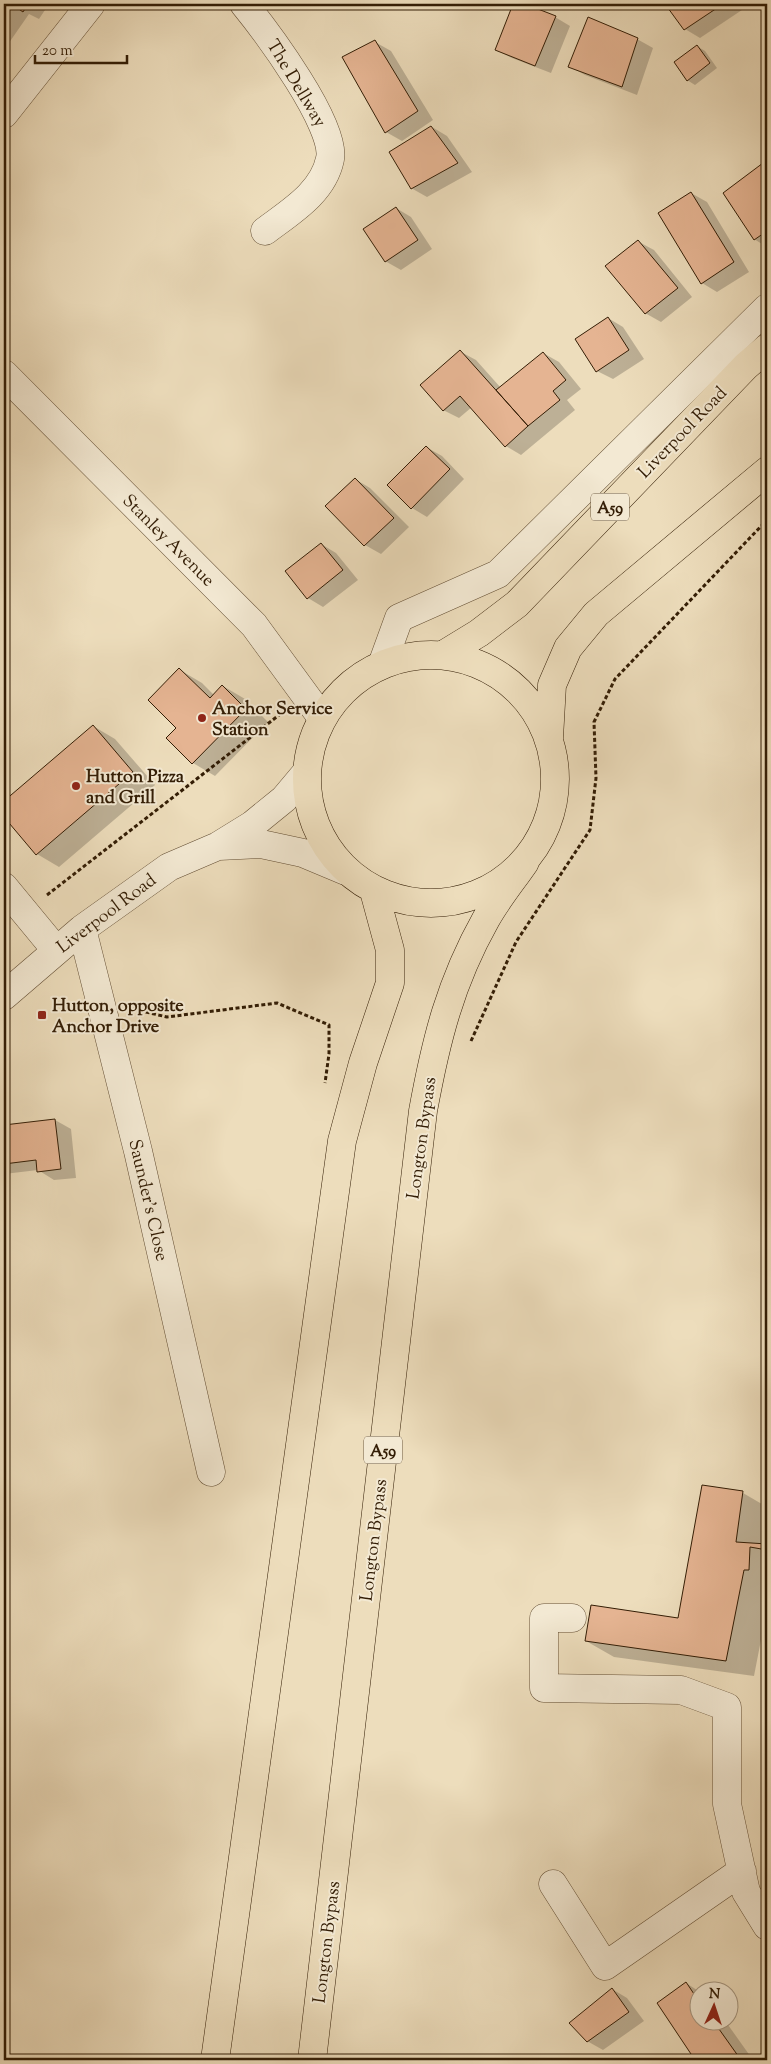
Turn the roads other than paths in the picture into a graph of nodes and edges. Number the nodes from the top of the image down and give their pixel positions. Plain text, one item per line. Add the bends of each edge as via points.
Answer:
1 (91, 4) edge
2 (244, 4) edge
3 (4, 114) edge
4 (265, 231) dead end
5 (767, 308) edge
6 (767, 348) edge
7 (4, 374) edge
8 (767, 471) edge
9 (443, 655) junction
10 (383, 662) junction
11 (322, 718) junction
12 (549, 738) junction
13 (306, 774) junction
14 (218, 846) junction
15 (525, 862) junction
16 (346, 871) junction
17 (4, 888) edge
18 (374, 891) junction
19 (82, 929) junction
20 (56, 950) junction
21 (4, 996) edge
22 (212, 1472) dead end
23 (572, 1618) dead end
24 (742, 1871) junction
25 (554, 1884) dead end
26 (767, 1926) edge
27 (215, 2060) edge
28 (312, 2060) edge

1 - 3 street
2 - 4 street, The Dellway via 262,26 318,114 330,141 330,158 324,176 304,202
5 - 10 street via 498,574 399,618
6 - 9 highway, Liverpool Road / A59 via 517,604
7 - 11 street, Stanley Avenue via 254,625
8 - 12 highway via 596,614 568,648 552,685
9 - 10 highway
9 - 12 highway via 477,663 508,681 533,707
10 - 11 highway via 350,683
11 - 13 highway via 310,745
12 - 15 highway, Longton Bypass via 556,770 554,804 543,834
13 - 14 street, Liverpool Road via 284,799 252,825
13 - 16 highway via 309,810 323,843
14 - 16 street, Liverpool Road via 261,844 304,853
14 - 19 street, Liverpool Road via 169,866
15 - 18 highway via 493,888 455,902 414,903
15 - 28 highway, Longton Bypass / A59 via 486,918 458,973 438,1032 423,1111
16 - 18 highway
17 - 20 street
18 - 27 highway via 390,950 390,983 363,1063 342,1141
19 - 20 street, Liverpool Road
19 - 22 street, Saunder's Close via 138,1151
20 - 21 street, Liverpool Road
23 - 24 street via 544,1618 544,1688 681,1690 727,1707 728,1804
24 - 25 street via 605,1966
24 - 26 street via 746,1892

